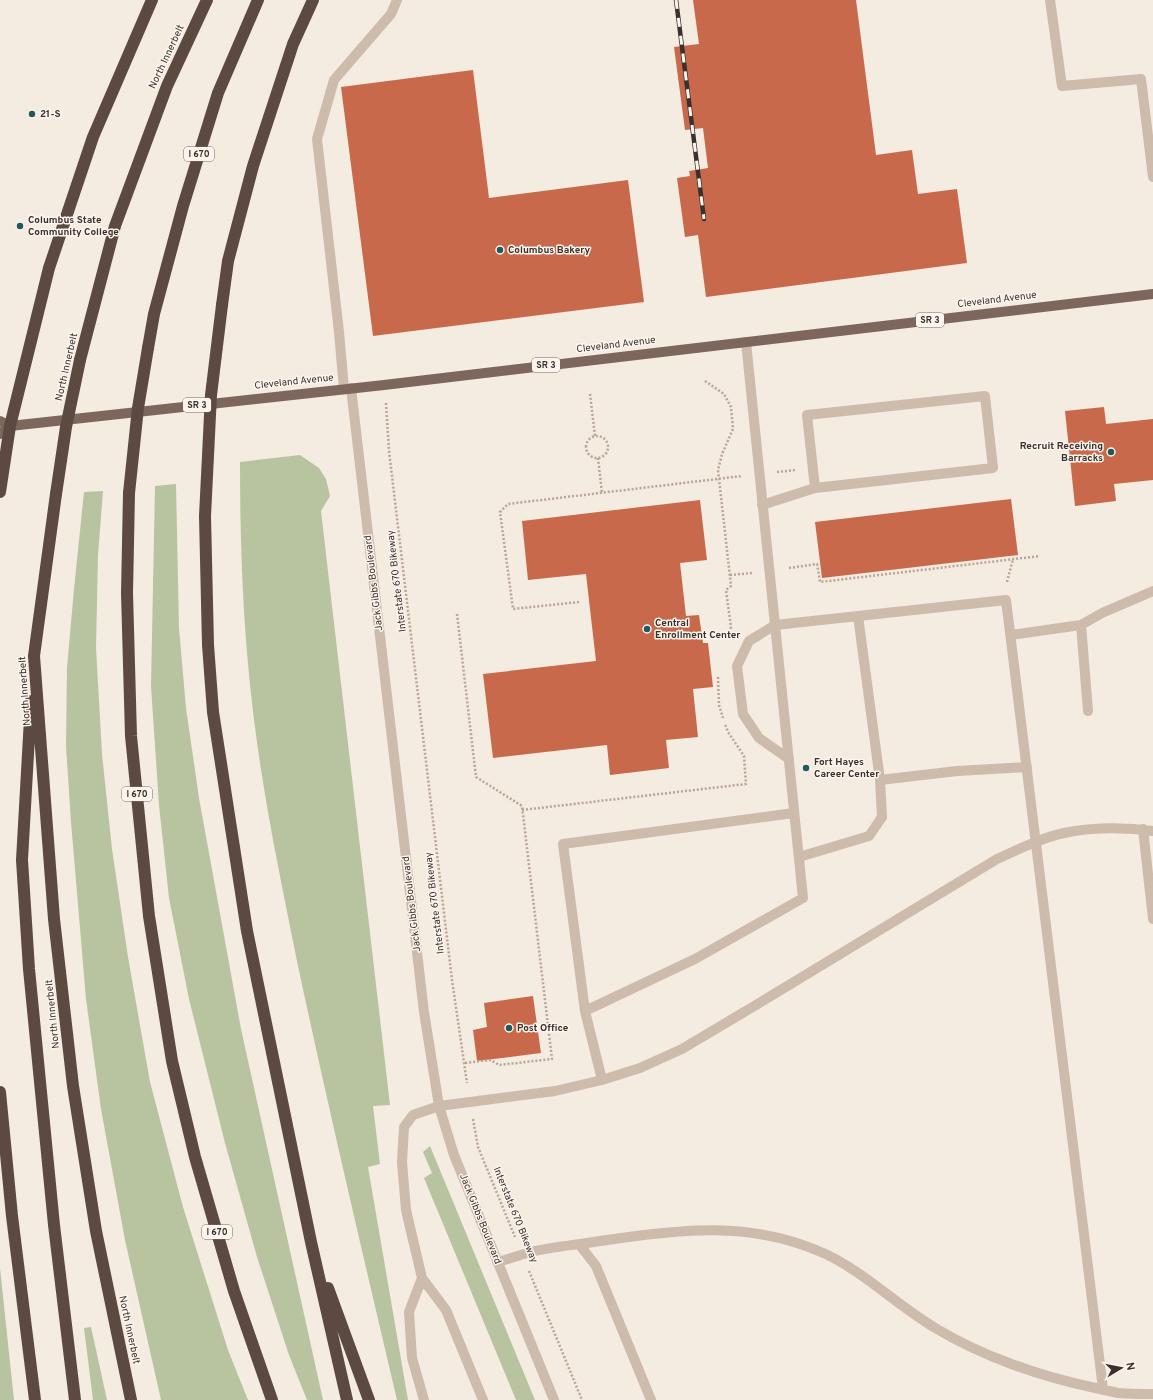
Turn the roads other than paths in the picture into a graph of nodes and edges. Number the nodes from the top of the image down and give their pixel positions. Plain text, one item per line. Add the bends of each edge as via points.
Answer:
1 (152, 0) edge
2 (207, 0) edge
3 (258, 0) edge
4 (313, 0) edge
5 (397, 0) edge
6 (1050, 0) edge
7 (1153, 177) edge
8 (1153, 294) edge
9 (746, 342) junction
10 (347, 389) junction
11 (5, 424) edge
12 (0, 434) edge
13 (815, 488) junction
14 (0, 492) edge
15 (762, 505) junction
16 (1153, 591) edge
17 (858, 616) junction
18 (775, 625) junction
19 (1081, 625) junction
20 (1011, 635) junction
21 (34, 656) junction
22 (1088, 711) dead end
23 (789, 759) junction
24 (1027, 767) junction
25 (880, 780) junction
26 (794, 813) junction
27 (1148, 830) edge
28 (1036, 842) junction
29 (799, 857) junction
30 (1153, 919) edge
31 (585, 1011) junction
32 (602, 1080) junction
33 (0, 1092) edge
34 (439, 1106) junction
35 (311, 1242) junction
36 (579, 1244) junction
37 (498, 1262) junction
38 (422, 1278) junction
39 (1104, 1389) junction
40 (1153, 1394) edge
41 (35, 1400) edge
42 (75, 1400) edge
43 (131, 1400) edge
44 (272, 1400) edge
45 (347, 1400) edge
46 (369, 1400) edge
47 (424, 1400) edge
48 (483, 1400) edge
49 (554, 1400) edge
50 (651, 1400) edge

1 - 11 highway via 93,137 49,268
2 - 21 highway, North Innerbelt, bridge via 166,86 118,219 89,322 66,427
3 - 44 highway, I 670, bridge via 218,93 183,206 154,314 138,408 129,493 127,593 131,736 149,916 172,1061 195,1157 234,1291
4 - 35 highway, bridge via 293,44 253,166 228,261 211,395 205,516 208,645 213,712 247,931
5 - 10 street, Jack Gibbs Boulevard via 391,14 334,80 317,139
6 - 7 street via 1062,86 1141,78
8 - 9 main road, Cleveland Avenue / SR 3
9 - 10 main road, Cleveland Avenue / SR 3
9 - 15 street
10 - 11 main road, Cleveland Avenue / SR 3
10 - 34 street, Jack Gibbs Boulevard via 424,1012
11 - 12 main road
11 - 14 highway
13 - 13 street via 992,468 985,396 807,415
13 - 15 street
15 - 18 street
16 - 19 street
17 - 18 street
17 - 20 street via 1006,600
17 - 25 street
18 - 23 street
18 - 23 street via 749,641 736,666 743,714 759,738
19 - 20 street
19 - 22 street
20 - 24 street
21 - 42 highway via 22,860 29,969 51,1194
21 - 43 highway, North Innerbelt via 54,919 73,1086 96,1231
23 - 26 street
24 - 25 street via 957,771
24 - 28 street
25 - 29 street via 882,816 869,836
26 - 29 street
26 - 31 street via 563,844
27 - 28 street via 1094,829 1064,833
27 - 30 street
28 - 32 street via 997,858 682,1049 640,1068
28 - 39 street
29 - 31 street via 803,898 695,959
31 - 32 street
32 - 34 street via 555,1091
33 - 41 highway via 12,1216
34 - 37 street, Jack Gibbs Boulevard via 454,1155
34 - 38 street via 413,1115 404,1127 402,1162 406,1210
35 - 45 highway
35 - 46 highway
36 - 37 street
36 - 39 street via 681,1230 717,1229 786,1238 821,1252 853,1270 937,1330 976,1349 1065,1382
36 - 50 street via 596,1266
37 - 49 street, Jack Gibbs Boulevard
38 - 47 street via 409,1312 412,1358
38 - 48 street via 446,1310
39 - 40 street

